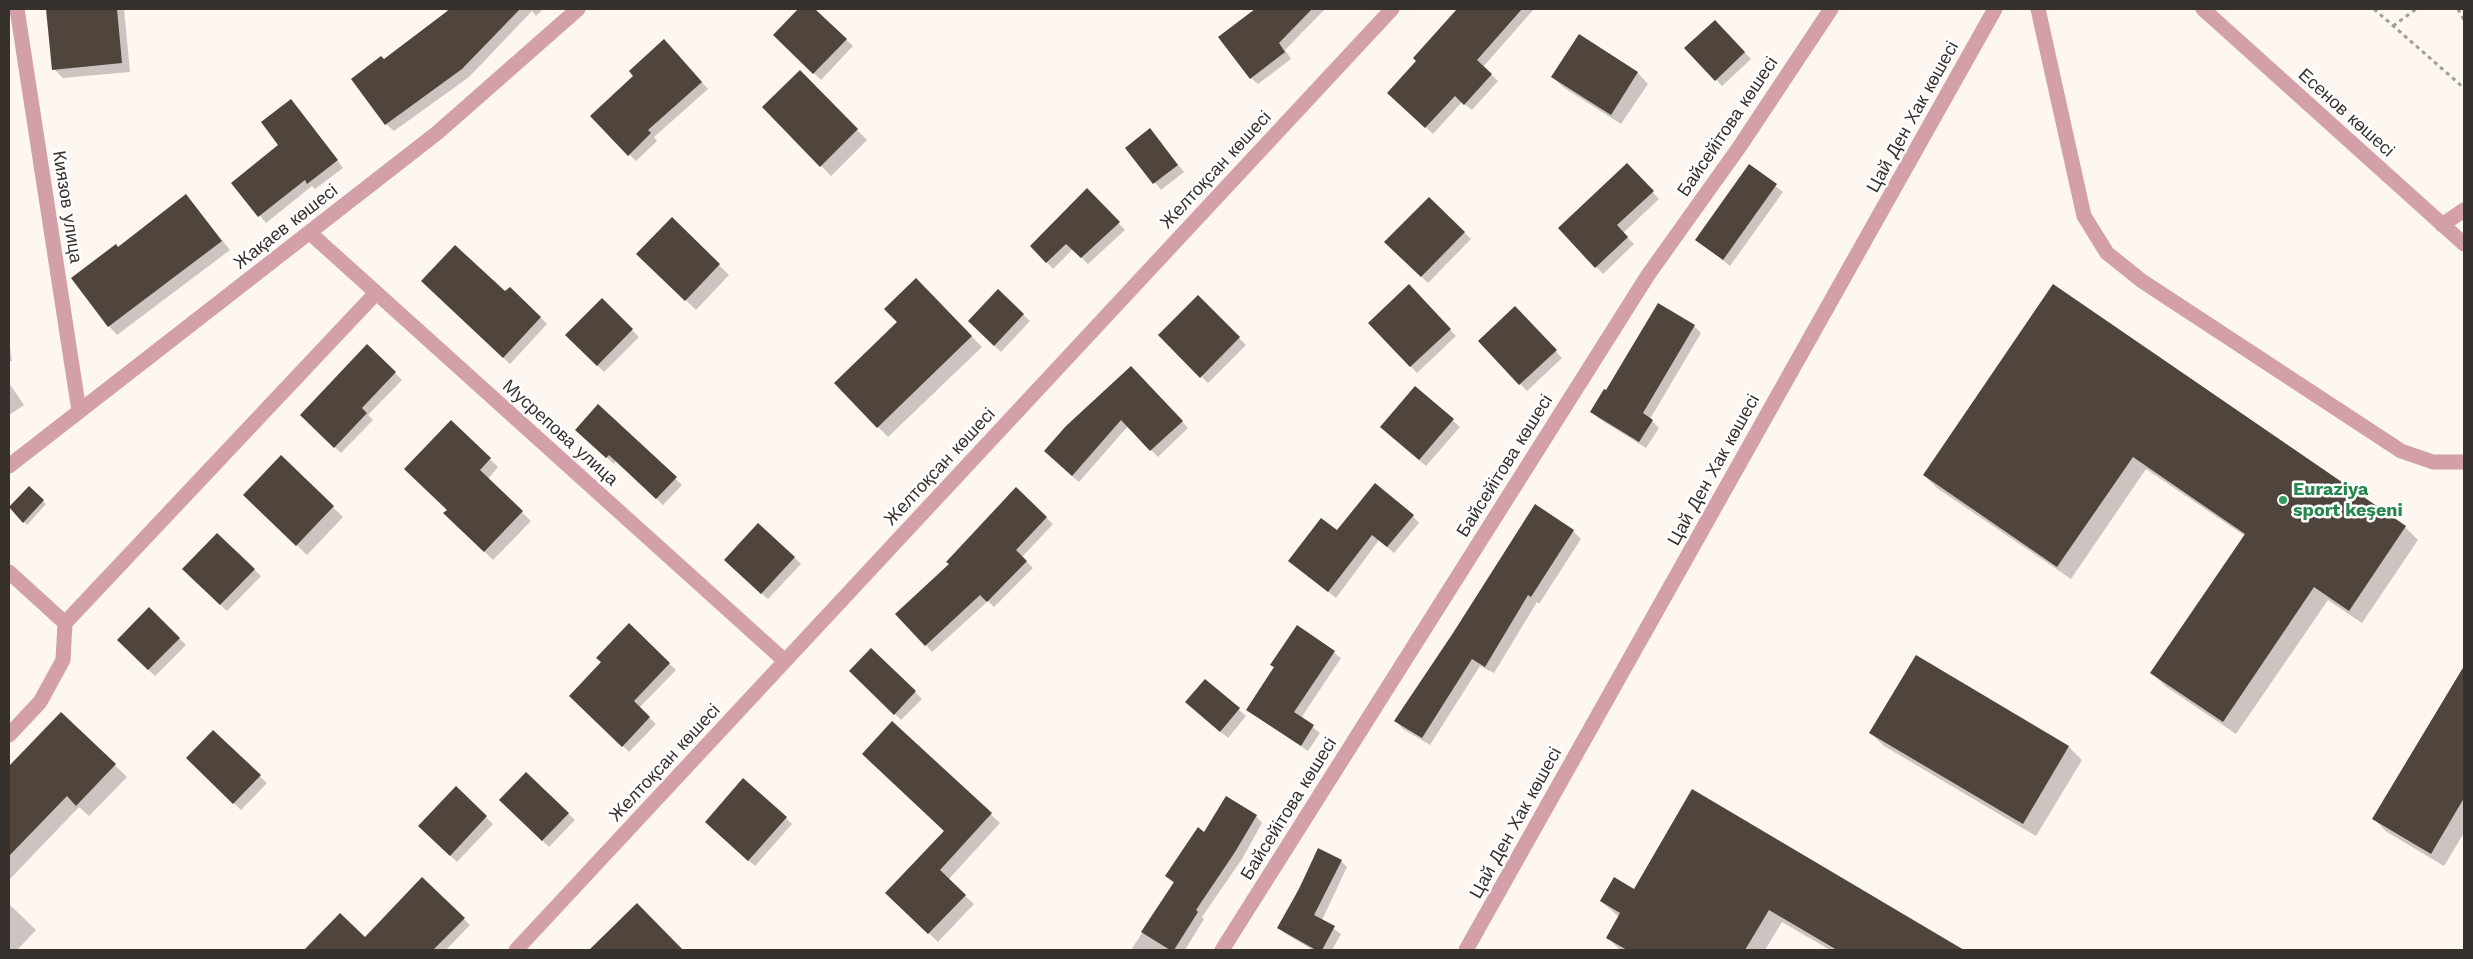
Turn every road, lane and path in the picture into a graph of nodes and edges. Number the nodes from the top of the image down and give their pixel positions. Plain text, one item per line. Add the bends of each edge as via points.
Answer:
1 (17, 9) edge
2 (578, 9) edge
3 (1392, 9) edge
4 (1831, 9) edge
5 (1995, 9) edge
6 (2038, 9) edge
7 (2203, 9) edge
8 (2374, 9) edge
9 (2416, 9) edge
10 (2458, 9) edge
11 (2464, 20) edge
12 (2394, 26) junction
13 (2464, 88) edge
14 (2464, 210) edge
15 (2442, 224) junction
16 (310, 233) junction
17 (2464, 244) edge
18 (376, 293) junction
19 (79, 411) junction
20 (2464, 462) edge
21 (9, 466) edge
22 (9, 572) edge
23 (65, 623) junction
24 (785, 661) junction
25 (9, 735) edge
26 (516, 950) edge
27 (1222, 950) edge
28 (1466, 950) edge

1 - 19 street, Киязов улица
2 - 16 street, Жақаев көшесі via 437,133
3 - 24 street, Желтоқсан көшесі
4 - 27 street, Байсейітова көшесі via 1740,146 1648,275
5 - 28 street, Цай Ден Хак көшесі
6 - 20 street via 2084,216 2106,253 2142,281 2401,451 2432,462
7 - 15 street, Есенов көшесі
8 - 12 path
9 - 12 path
10 - 11 path
12 - 13 path
14 - 15 street
15 - 17 street, Есенов көшесі
16 - 18 street, Мусрепова улица
16 - 19 street, Жақаев көшесі
18 - 23 street
18 - 24 street, Мусрепова улица
19 - 21 street, Жақаев көшесі
22 - 23 street
23 - 25 street via 63,660 40,702
24 - 26 street, Желтоқсан көшесі

